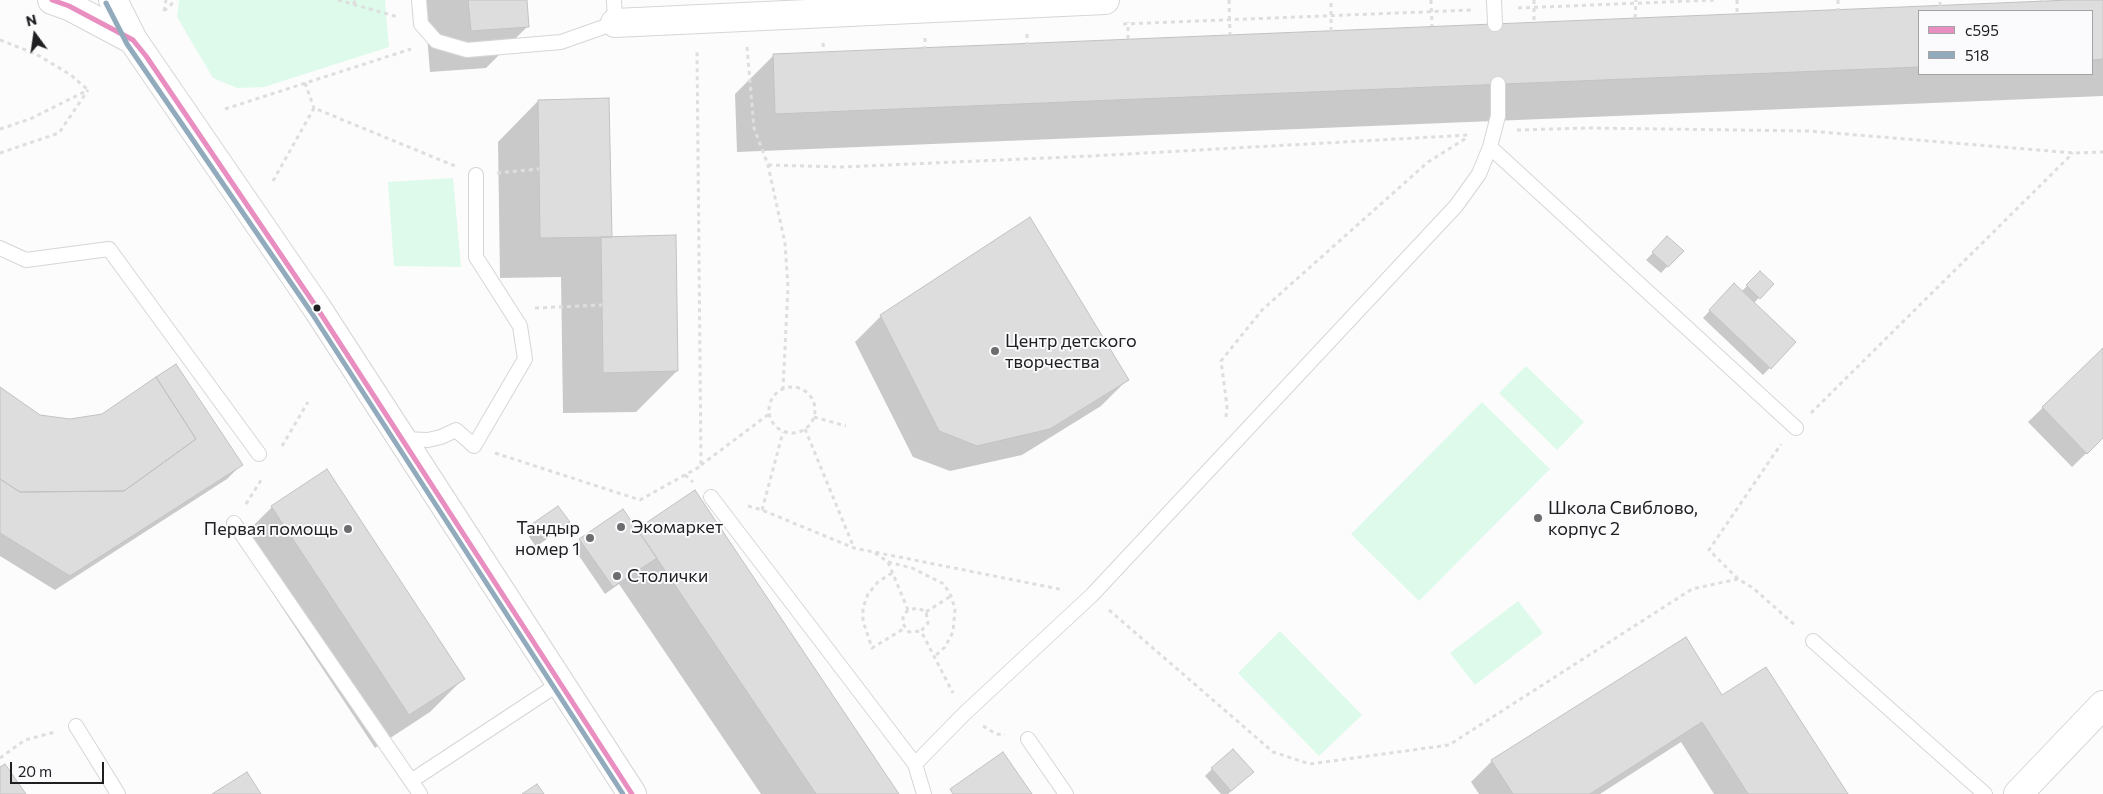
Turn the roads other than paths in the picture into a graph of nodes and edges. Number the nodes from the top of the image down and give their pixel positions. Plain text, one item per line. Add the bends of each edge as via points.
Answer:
1 (52, 0) edge
2 (113, 0) edge
3 (419, 0) edge
4 (1105, 0) edge
5 (1494, 4) edge
6 (615, 11) edge
7 (1495, 24) dead end
8 (133, 40) junction
9 (1498, 84) dead end
10 (1490, 147) junction
11 (476, 175) road end
12 (0, 248) edge
13 (1796, 428) road end
14 (402, 439) junction
15 (259, 454) dead end
16 (711, 497) road end
17 (234, 523) dead end
18 (1813, 642) road end
19 (560, 683) junction
20 (2103, 705) edge
21 (76, 726) road end
22 (1028, 739) road end
23 (915, 764) junction
24 (411, 781) junction
25 (118, 794) edge
26 (420, 794) edge
27 (632, 794) edge
28 (924, 794) edge
29 (1066, 794) edge
30 (1985, 794) edge
31 (2018, 794) edge

1 - 8 street via 70,6
2 - 8 street
3 - 6 lane via 421,24 436,41 467,50 561,42
4 - 6 street via 697,19
5 - 7 lane
8 - 14 street via 317,308
9 - 10 lane via 1498,116
10 - 13 lane
10 - 23 lane via 1478,174 1456,206 1092,595
11 - 14 lane via 476,257 520,326 525,359 474,446 456,430 428,440
12 - 15 lane via 26,260 109,249
14 - 19 street
16 - 23 lane
17 - 24 lane
18 - 30 lane
19 - 24 lane
19 - 27 street
20 - 31 street
21 - 25 lane
22 - 29 lane
23 - 28 lane
24 - 26 lane

